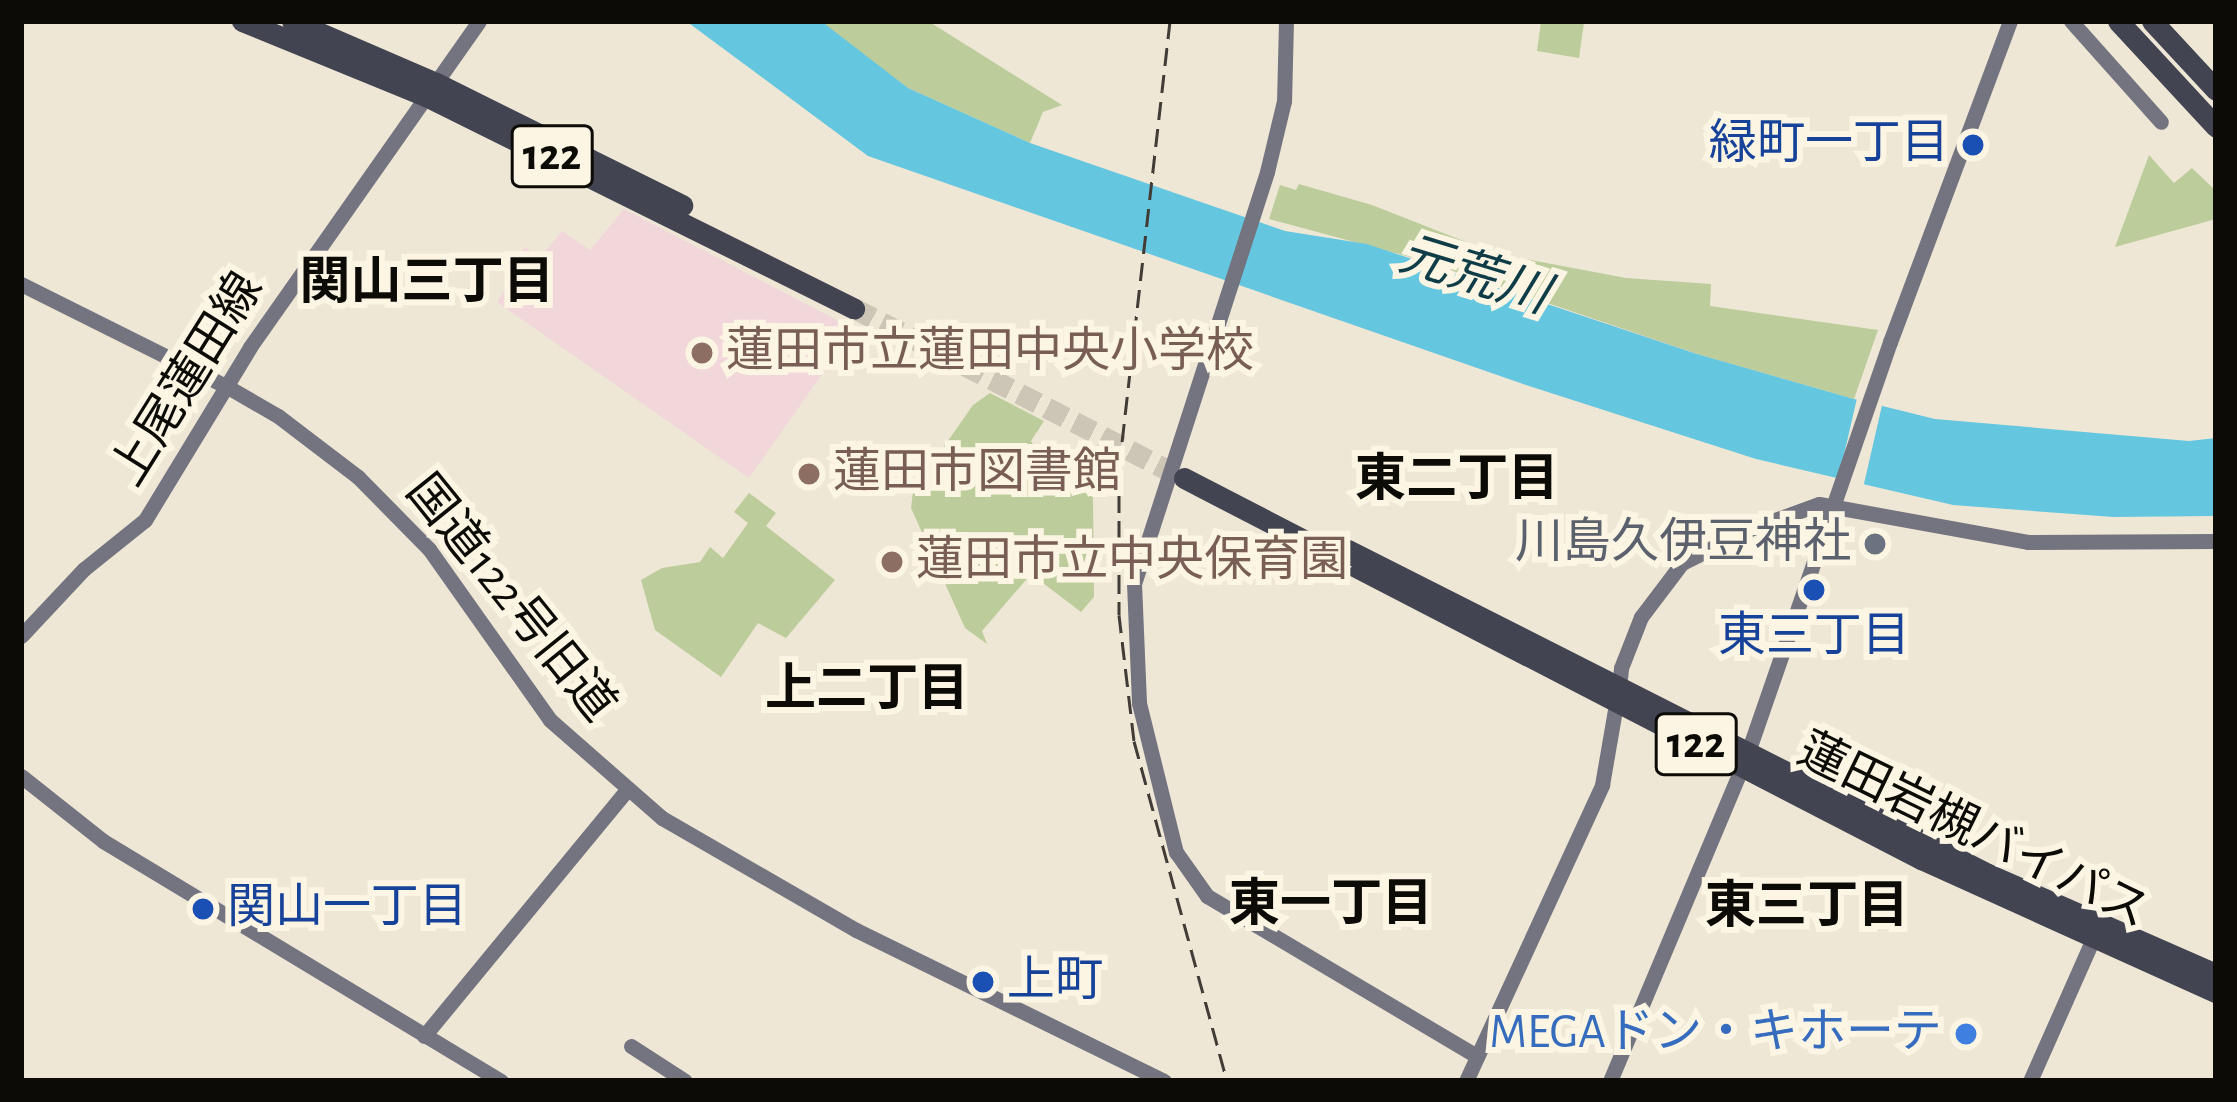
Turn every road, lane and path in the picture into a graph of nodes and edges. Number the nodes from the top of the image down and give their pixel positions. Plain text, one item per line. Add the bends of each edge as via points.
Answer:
1 (242, 21) edge
2 (292, 21) edge
3 (479, 21) edge
4 (1286, 21) edge
5 (2011, 21) edge
6 (2072, 21) edge
7 (2118, 21) edge
8 (2152, 21) edge
9 (431, 89) junction
10 (2216, 90) edge
11 (2161, 122) dead end
12 (2216, 128) edge
13 (21, 284) edge
14 (856, 303) tunnel mouth
15 (226, 386) junction
16 (1186, 472) tunnel mouth
17 (1835, 496) junction
18 (2216, 541) edge
19 (21, 637) edge
20 (1618, 696) junction
21 (1744, 760) junction
22 (21, 776) edge
23 (626, 791) junction
24 (2096, 933) junction
25 (2216, 974) edge
26 (2216, 992) edge
27 (424, 1036) junction
28 (631, 1046) dead end
29 (1478, 1056) junction
30 (1125, 1073) edge
31 (501, 1081) edge
32 (685, 1081) edge
33 (1164, 1081) edge
34 (1466, 1081) edge
35 (1610, 1081) edge
36 (2030, 1081) edge

1 - 9 highway, 122
2 - 9 highway, 122
3 - 9 street, 上尾蓮田線
4 - 29 street via 1282,114 1135,583 1139,703 1176,852 1207,896
5 - 17 street
6 - 11 street
7 - 12 highway
8 - 10 highway
9 - 14 highway, 122
9 - 15 street, 上尾蓮田線
13 - 15 street, 国道122号旧道
15 - 19 street, 上尾蓮田線 via 145,520
15 - 23 street, 国道122号旧道 via 323,449 396,513 550,720
16 - 20 highway, 蓮田岩槻バイパス / 122
17 - 18 street via 2028,542
17 - 20 street via 1682,563 1641,617
17 - 21 street
20 - 21 highway, 蓮田岩槻バイパス / 122
20 - 29 street via 1602,784
21 - 24 highway, 蓮田岩槻バイパス / 122
21 - 35 street
22 - 27 street via 103,842
23 - 27 street
23 - 30 street, 国道122号旧道 via 799,900
24 - 25 highway, 蓮田岩槻バイパス / 122
24 - 26 highway, 蓮田岩槻バイパス / 122
24 - 36 street
27 - 31 street
28 - 32 street
29 - 34 street
30 - 33 street, 国道122号旧道

